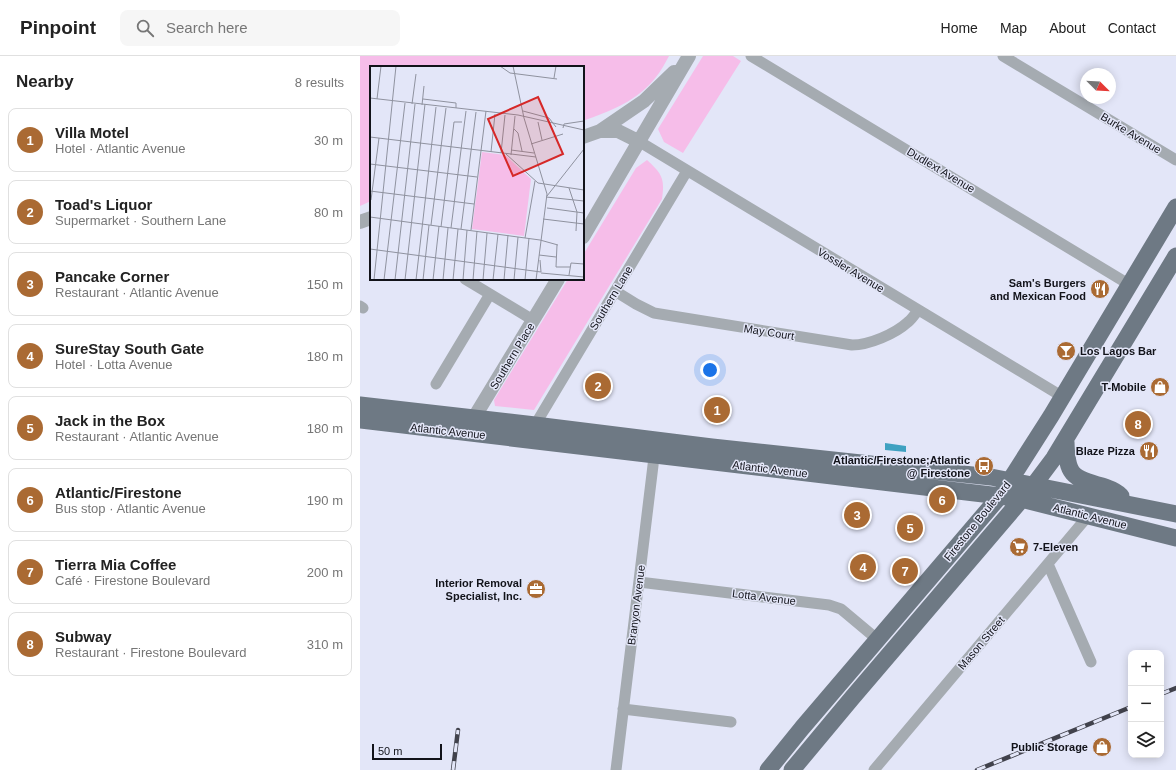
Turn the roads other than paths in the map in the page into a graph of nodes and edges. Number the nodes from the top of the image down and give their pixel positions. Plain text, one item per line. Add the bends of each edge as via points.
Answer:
1 (688, 56) edge
2 (751, 56) edge
3 (1003, 56) edge
4 (600, 131) junction
5 (584, 137) edge
6 (640, 142) junction
7 (1176, 160) edge
8 (687, 171) junction
9 (1176, 207) edge
10 (370, 218) edge
11 (360, 222) edge
12 (584, 235) edge
13 (1176, 256) edge
14 (467, 280) edge
15 (557, 280) edge
16 (1130, 285) junction
17 (615, 291) junction
18 (490, 294) junction
19 (918, 310) junction
20 (533, 320) junction
21 (436, 384) dead end
22 (1063, 397) junction
23 (360, 406) edge
24 (360, 420) edge
25 (470, 425) junction
26 (535, 425) junction
27 (1066, 442) junction
28 (655, 448) junction
29 (1010, 480) junction
30 (1033, 486) junction
31 (1000, 496) junction
32 (1021, 499) junction
33 (1128, 503) junction
34 (1176, 514) edge
35 (1088, 516) junction
36 (1176, 538) edge
37 (1048, 564) junction
38 (639, 582) junction
39 (878, 640) junction
40 (1091, 662) dead end
41 (852, 698) junction
42 (623, 709) junction
43 (730, 722) dead end
44 (616, 770) edge
45 (768, 770) edge
46 (792, 770) edge
47 (874, 770) edge

1 - 4 street via 644,101
1 - 6 street
2 - 16 street, Dudlext Avenue
3 - 7 street, Burke Avenue
4 - 5 street
4 - 6 street via 618,131
6 - 8 street, Vossler Avenue
6 - 12 street
8 - 17 street, Southern Lane
8 - 19 street, Vossler Avenue
9 - 16 main road, Firestone Boulevard
10 - 11 street
13 - 27 main road, Firestone Boulevard
14 - 18 street
15 - 20 street, Southern Place
16 - 22 main road, Firestone Boulevard
17 - 19 street, May Court via 654,313 852,345 872,342 885,336 908,322
17 - 26 street, Southern Lane
18 - 20 street
18 - 21 street
19 - 22 street, Vossler Avenue
20 - 25 street, Southern Place
22 - 29 main road, Firestone Boulevard
23 - 25 main road, Atlantic Avenue
24 - 25 main road, Atlantic Avenue
25 - 26 main road, Atlantic Avenue
25 - 28 main road, Atlantic Avenue
26 - 28 main road, Atlantic Avenue
27 - 30 main road, Firestone Boulevard
27 - 33 main road via 1070,470 1076,477 1114,490
28 - 29 main road, Atlantic Avenue via 934,470
28 - 31 main road, Atlantic Avenue
28 - 38 street, Branyon Avenue
29 - 30 main road, Atlantic Avenue
29 - 31 main road, Firestone Boulevard
30 - 32 main road, Firestone Boulevard
30 - 33 main road, Atlantic Avenue
31 - 32 main road, Atlantic Avenue
31 - 39 main road, Firestone Boulevard
32 - 35 main road, Atlantic Avenue
32 - 41 main road, Firestone Boulevard
33 - 34 main road, Atlantic Avenue
35 - 36 main road, Atlantic Avenue
35 - 37 street, Mason Street
37 - 40 street
37 - 47 street, Mason Street
38 - 39 street, Lotta Avenue via 829,605 841,609
38 - 42 street, Branyon Avenue
39 - 41 main road via 876,656 860,676
39 - 45 main road, Firestone Boulevard
41 - 46 main road, Firestone Boulevard
42 - 43 street
42 - 44 street, Branyon Avenue

